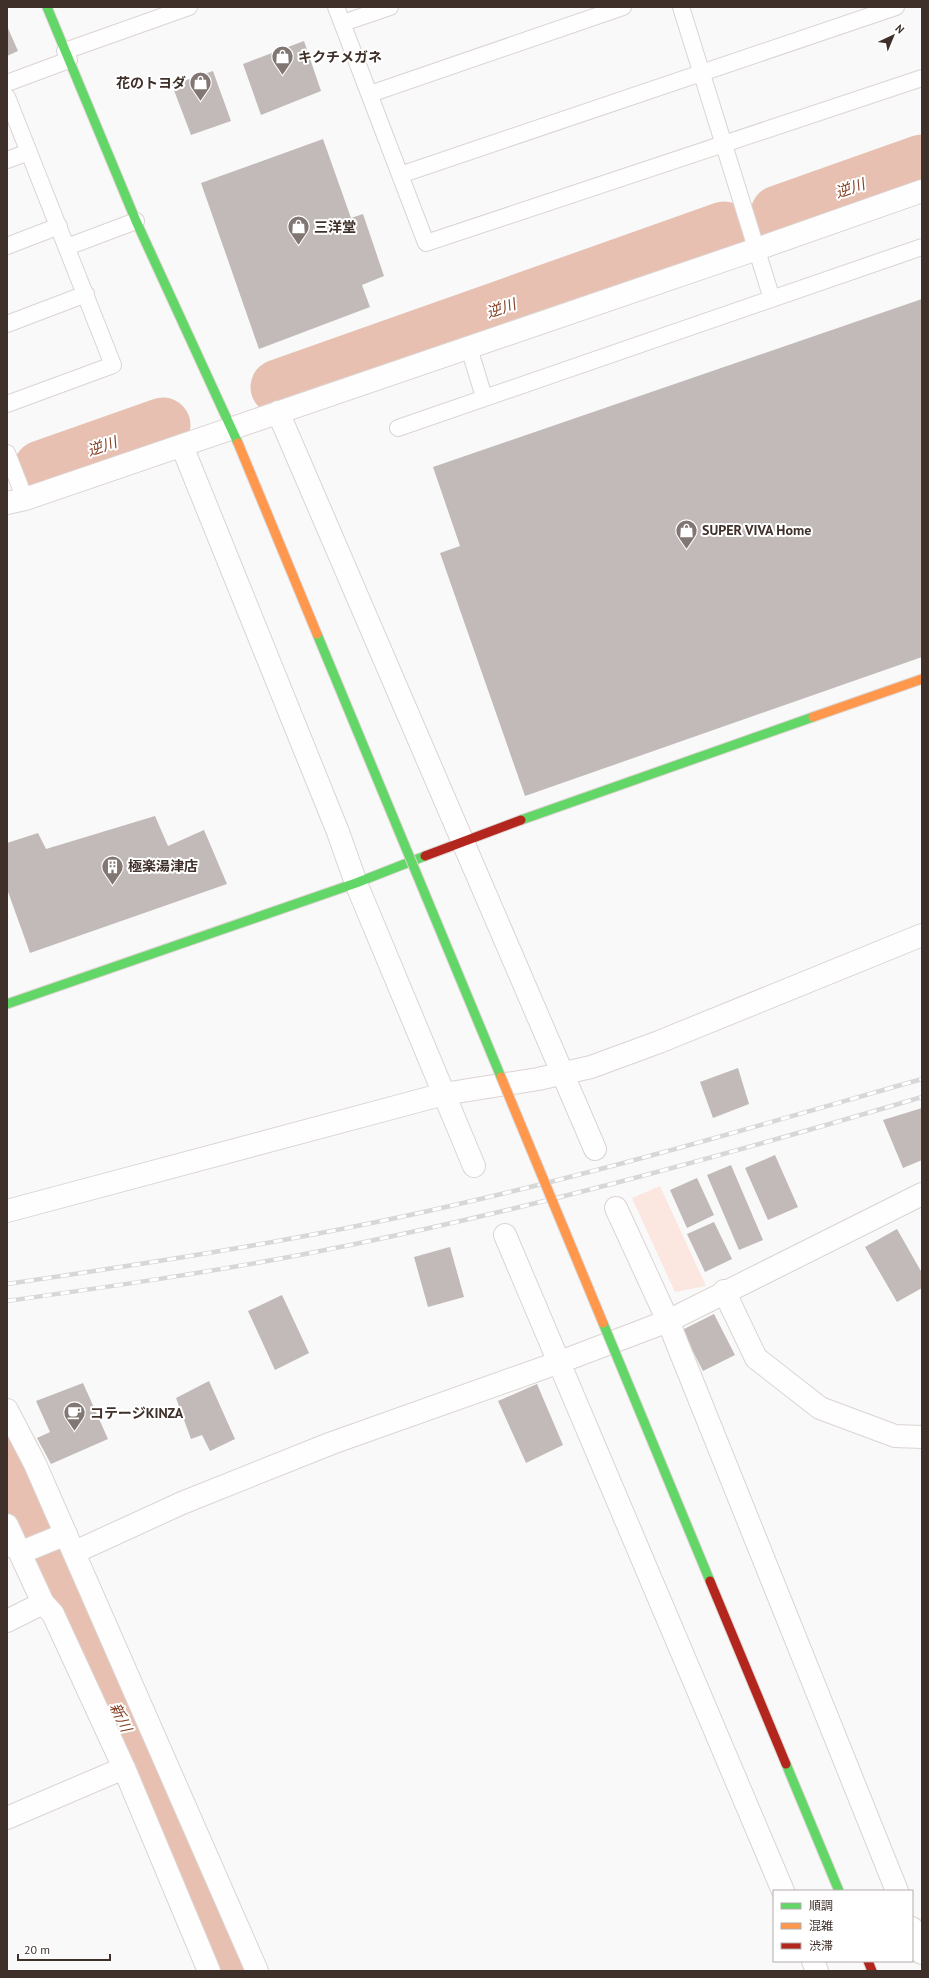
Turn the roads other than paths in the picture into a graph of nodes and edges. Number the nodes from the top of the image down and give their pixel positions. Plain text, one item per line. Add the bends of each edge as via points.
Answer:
1 (47, 7) edge
2 (190, 7) edge
3 (336, 7) edge
4 (390, 7) edge
5 (623, 7) edge
6 (681, 7) edge
7 (896, 7) edge
8 (343, 23) junction
9 (67, 56) junction
10 (702, 73) junction
11 (922, 78) edge
12 (7, 83) edge
13 (370, 94) junction
14 (7, 96) edge
15 (724, 144) junction
16 (29, 152) junction
17 (7, 160) edge
18 (400, 175) junction
19 (922, 191) edge
20 (136, 221) junction
21 (59, 226) junction
22 (7, 246) edge
23 (67, 247) junction
24 (922, 247) edge
25 (757, 249) junction
26 (86, 294) junction
27 (772, 298) junction
28 (7, 324) edge
29 (469, 348) junction
30 (484, 398) junction
31 (7, 404) edge
32 (278, 412) junction
33 (398, 428) dead end
34 (235, 436) junction
35 (182, 446) junction
36 (7, 453) edge
37 (16, 500) edge
38 (922, 679) edge
39 (462, 841) junction
40 (356, 883) junction
41 (922, 935) edge
42 (7, 1004) edge
43 (563, 1072) junction
44 (444, 1094) junction
45 (595, 1149) dead end
46 (474, 1166) dead end
47 (922, 1194) edge
48 (616, 1208) dead end
49 (7, 1211) edge
50 (505, 1234) dead end
51 (724, 1291) junction
52 (668, 1321) junction
53 (560, 1362) junction
54 (7, 1410) edge
55 (922, 1437) edge
56 (67, 1541) junction
57 (13, 1542) edge
58 (43, 1603) junction
59 (7, 1621) edge
60 (124, 1768) junction
61 (7, 1818) edge
62 (783, 1890) edge
63 (839, 1890) edge
64 (897, 1890) edge
65 (913, 1930) edge
66 (922, 1953) edge
67 (209, 1971) edge
68 (257, 1971) edge

1 - 9 street
2 - 9 lane
3 - 8 lane
4 - 8 lane
5 - 13 lane
6 - 10 lane
7 - 10 lane
8 - 13 lane
9 - 12 lane
9 - 20 street
10 - 15 lane
10 - 18 lane
11 - 15 lane
13 - 18 lane
14 - 16 lane
15 - 18 lane via 426,243
15 - 25 lane
16 - 17 lane
16 - 21 lane
19 - 25 street
20 - 23 lane
20 - 34 street
21 - 22 lane
21 - 23 lane
23 - 26 lane
24 - 27 lane
25 - 27 lane
25 - 29 street
26 - 28 lane
26 - 31 lane via 113,365
27 - 30 lane
29 - 30 lane
29 - 32 street
30 - 33 lane
32 - 34 street
32 - 39 street
34 - 35 street
34 - 63 street, bridge
35 - 37 street
35 - 40 street via 338,832
36 - 37 lane via 14,471
38 - 39 street
39 - 40 street
39 - 43 street
40 - 42 street
40 - 44 street
41 - 43 street via 659,1042 591,1067
43 - 44 street via 538,1079
43 - 45 street
44 - 46 street
44 - 49 street
47 - 51 street
48 - 52 street
50 - 53 street
51 - 52 street
51 - 55 street via 756,1358 820,1408 895,1436
52 - 53 street
52 - 64 street
53 - 56 street via 332,1443 182,1503
53 - 62 street
54 - 56 street via 35,1464
56 - 57 street
56 - 68 street
57 - 58 street
58 - 59 street
58 - 60 street via 53,1614
60 - 61 street
60 - 67 street
65 - 66 street

